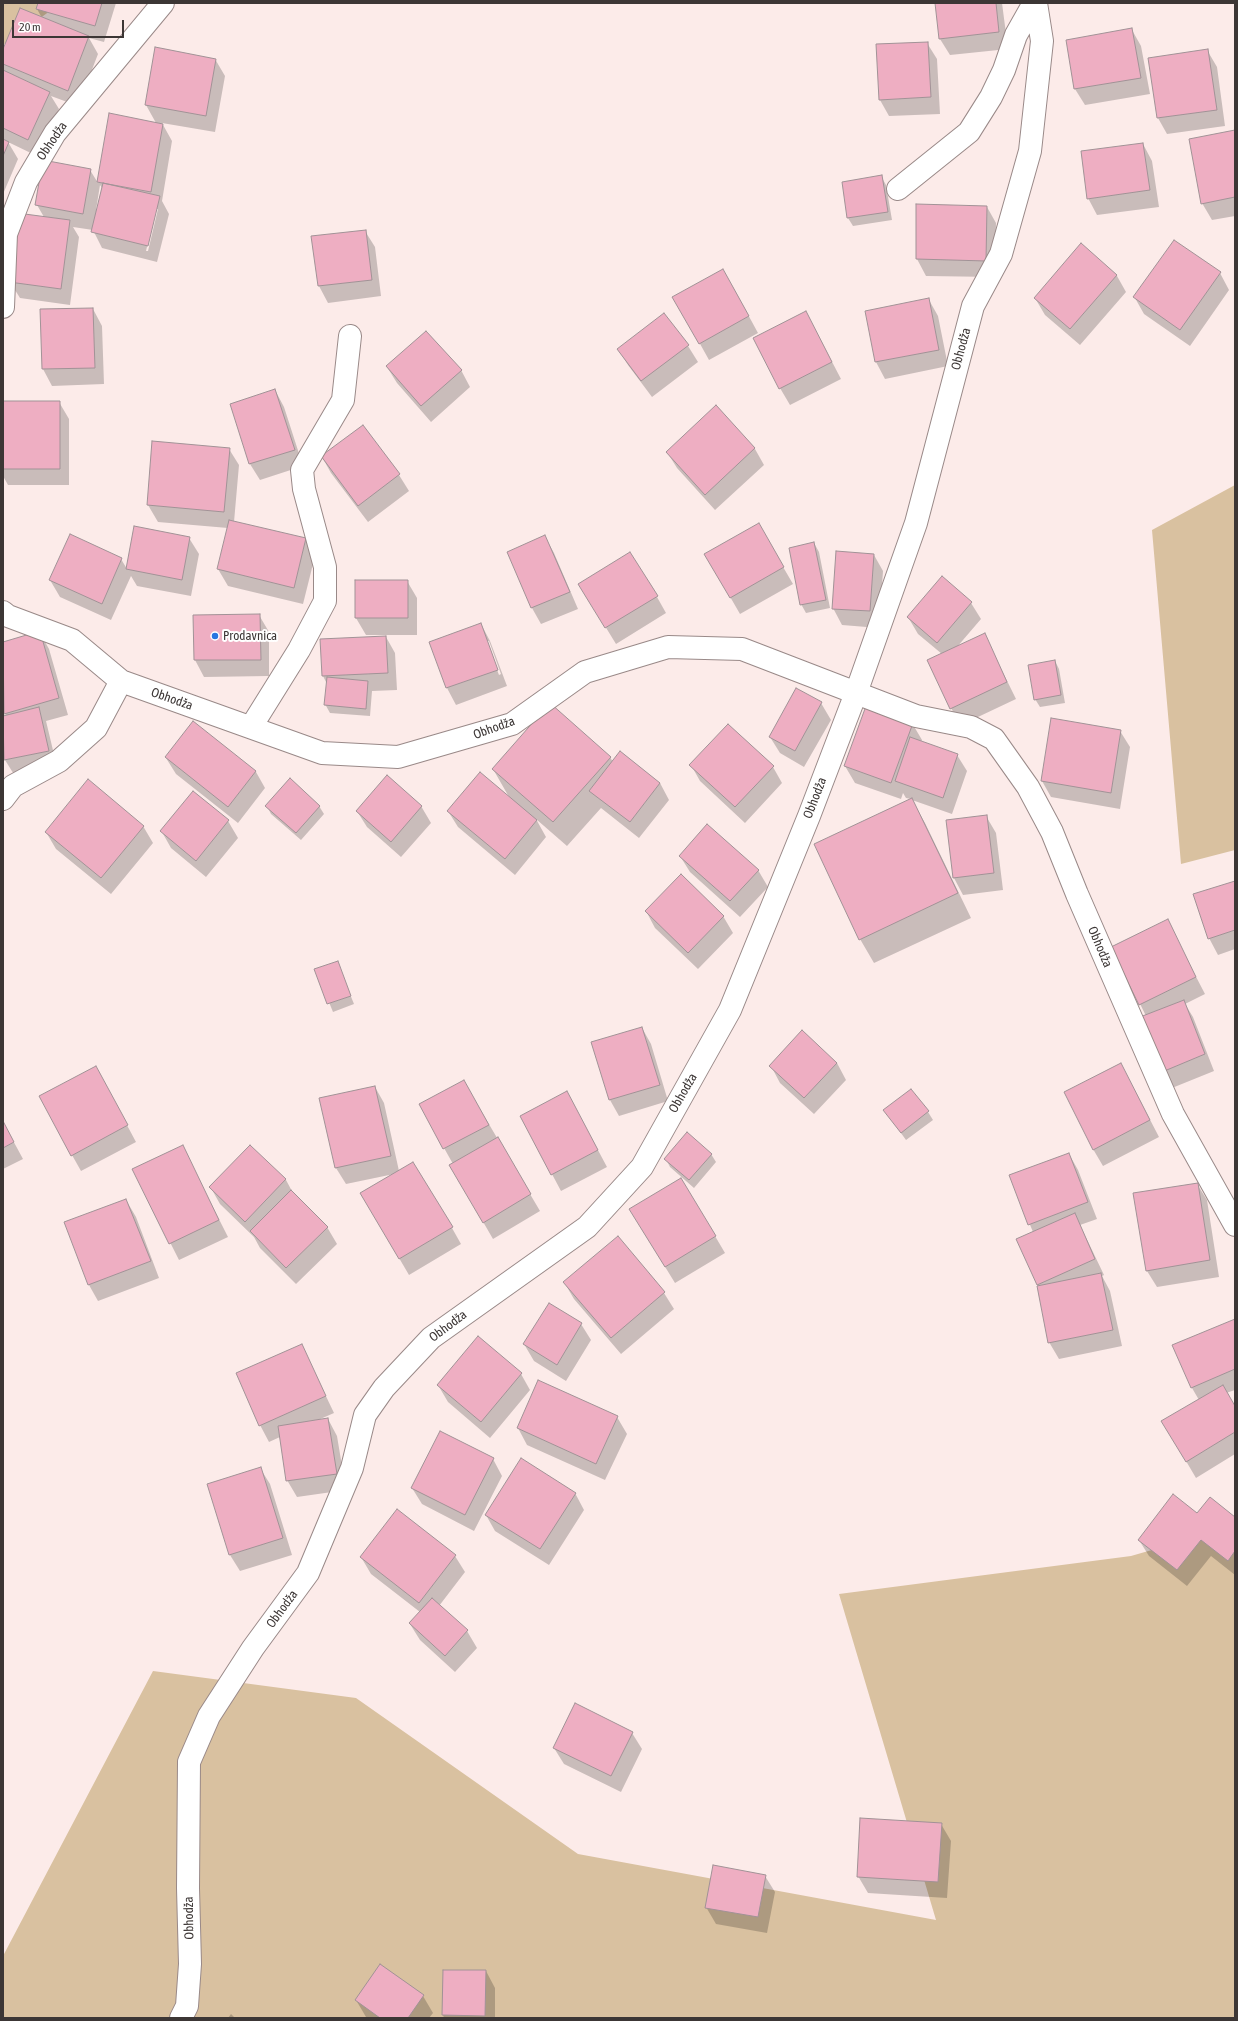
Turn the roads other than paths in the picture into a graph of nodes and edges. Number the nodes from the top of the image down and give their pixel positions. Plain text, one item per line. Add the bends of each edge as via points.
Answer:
1 (163, 3) edge
2 (1035, 3) edge
3 (898, 189) dead end
4 (3, 307) edge
5 (350, 336) dead end
6 (3, 612) edge
7 (121, 681) junction
8 (856, 693) junction
9 (251, 727) junction
10 (3, 799) edge
11 (1235, 1225) edge
12 (181, 2018) edge

1 - 4 street, Obhodža via 55,133 26,182 6,234
2 - 3 street via 1016,35 991,97 969,132
2 - 8 street, Obhodža via 1042,41 1030,151 1001,254 973,306 916,523
5 - 9 street via 343,400 302,470 304,489 324,567 325,601 300,650
6 - 7 street, Obhodža via 72,640
7 - 9 street, Obhodža
7 - 10 street via 96,728 59,761 13,786
8 - 9 street, Obhodža via 742,649 668,646 585,672 512,724 398,757 322,753
8 - 11 street, Obhodža via 916,716 971,727 994,739 1010,761 1028,787 1052,832 1172,1114
8 - 12 street, Obhodža via 730,1010 642,1167 587,1227 431,1338 384,1388 365,1415 352,1468 308,1573 253,1648 209,1716 189,1762 190,1964 187,2006

